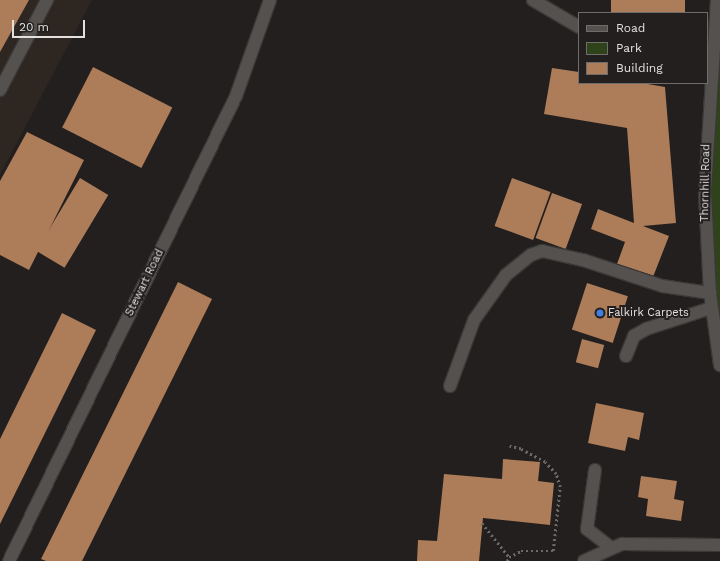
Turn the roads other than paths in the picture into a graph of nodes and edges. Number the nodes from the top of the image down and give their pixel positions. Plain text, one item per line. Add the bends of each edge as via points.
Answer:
1 (47, 0) edge
2 (270, 0) edge
3 (533, 0) edge
4 (717, 0) edge
5 (578, 25) edge
6 (710, 59) edge
7 (0, 90) edge
8 (710, 293) junction
9 (712, 308) junction
10 (626, 356) dead end
11 (720, 366) edge
12 (450, 386) dead end
13 (595, 470) dead end
14 (720, 545) edge
15 (611, 548) junction
16 (9, 561) edge
17 (584, 561) edge

1 - 7 street
2 - 16 street, Stewart Road via 236,96
3 - 5 street
4 - 6 street, Thornhill Road
6 - 8 street, Thornhill Road via 705,192
8 - 9 street, Thornhill Road
8 - 12 street via 662,286 583,260 542,251 531,255 506,275 474,320
9 - 10 street via 646,329 634,336
9 - 11 street, Thornhill Road
13 - 15 street via 587,529
14 - 15 street via 622,544
15 - 17 street

